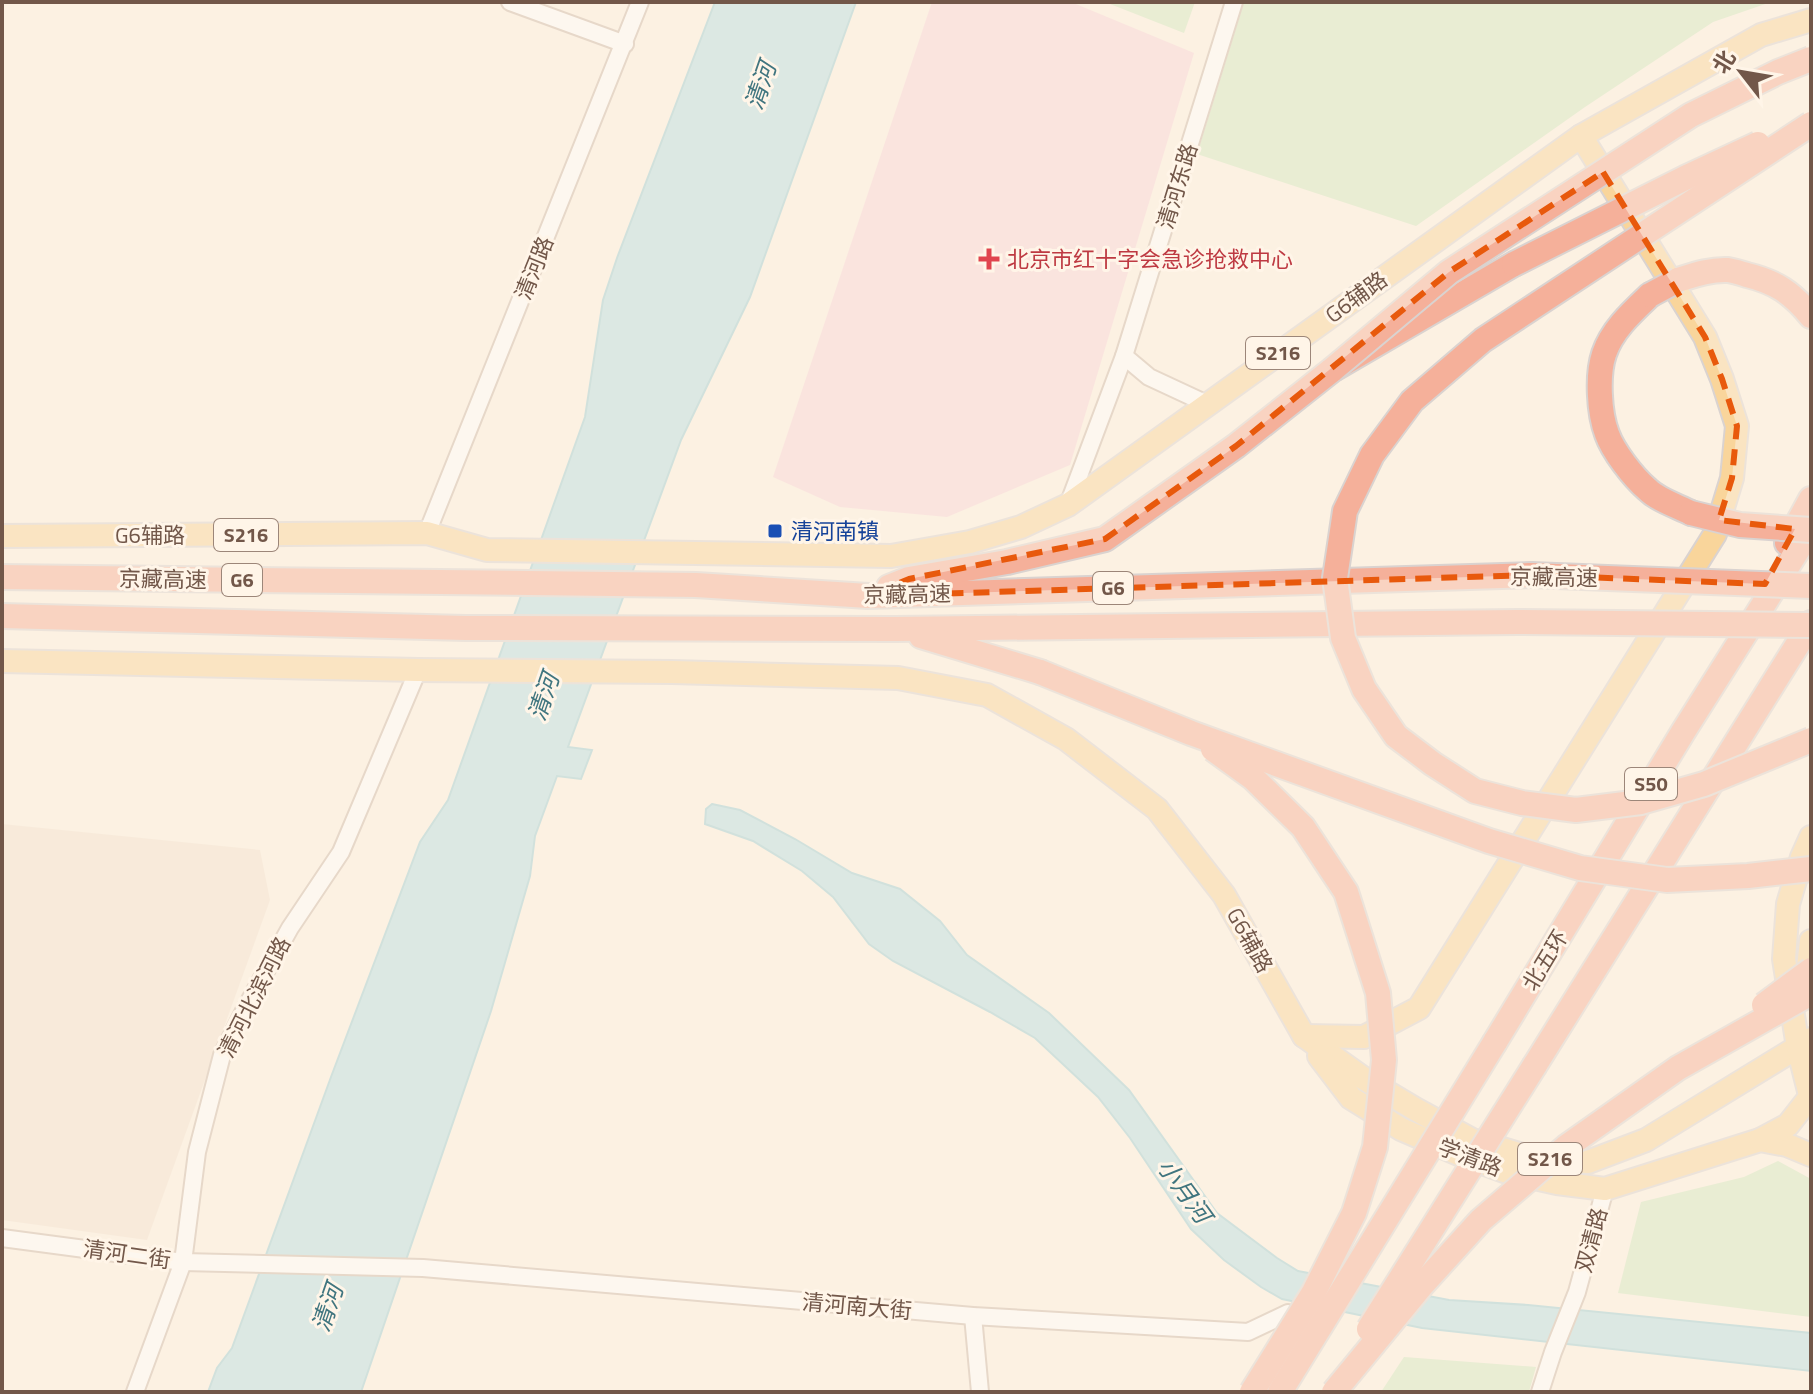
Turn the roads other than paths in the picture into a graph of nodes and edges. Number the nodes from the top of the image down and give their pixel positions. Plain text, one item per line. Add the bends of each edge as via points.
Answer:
1 (510, 2) edge
2 (640, 2) edge
3 (1234, 2) edge
4 (1811, 20) edge
5 (625, 44) junction
6 (1811, 59) edge
7 (1811, 122) edge
8 (1581, 136) junction
9 (1811, 316) edge
10 (1124, 356) junction
11 (1332, 370) junction
12 (1207, 404) junction
13 (1811, 499) edge
14 (1068, 505) junction
15 (1811, 530) edge
16 (427, 533) junction
17 (2, 536) edge
18 (2, 577) edge
19 (1811, 586) edge
20 (868, 596) junction
21 (2, 616) edge
22 (1811, 624) edge
23 (896, 629) junction
24 (2, 661) edge
25 (418, 670) junction
26 (1683, 732) junction
27 (1191, 733) junction
28 (1811, 740) edge
29 (1811, 837) edge
30 (1811, 869) edge
31 (1811, 941) edge
32 (1811, 970) edge
33 (1811, 993) edge
34 (1304, 1036) junction
35 (1805, 1043) edge
36 (1678, 1068) junction
37 (1810, 1098) edge
38 (1760, 1140) junction
39 (1811, 1155) edge
40 (1605, 1189) junction
41 (2, 1238) edge
42 (183, 1262) junction
43 (423, 1268) joint
44 (1288, 1313) dead end
45 (973, 1316) junction
46 (135, 1392) edge
47 (980, 1392) edge
48 (1252, 1392) edge
49 (1280, 1392) edge
50 (1332, 1392) edge
51 (1540, 1392) edge

1 - 5 street
2 - 5 street, 清河路
3 - 10 street, 清河东路
4 - 8 main road, G6辅路 / S216 via 1761,35
5 - 16 street, 清河路
6 - 11 highway, bridge via 1691,115 1474,255
7 - 11 highway, bridge via 1514,264
7 - 28 highway, bridge via 1483,340 1412,401 1372,455 1345,511 1335,578 1343,638 1364,689 1396,736 1475,791 1576,810 1641,802 1704,784
8 - 12 main road, G6辅路 / S216
8 - 34 main road via 1705,337 1722,379 1737,426 1732,478 1715,534 1419,1008 1364,1037
9 - 15 highway, bridge via 1778,285 1728,270 1702,272 1650,295 1631,313 1615,332 1599,379 1607,434 1649,492 1691,513 1740,525
10 - 12 street via 1149,377
10 - 14 street, 清河东路
11 - 20 highway via 1105,539 909,579
12 - 14 main road, G6辅路 / S216
13 - 26 highway
14 - 16 main road, G6辅路 / S216 via 970,542 891,556 487,550
15 - 26 highway, 北五环 / S50
16 - 17 main road, G6辅路 / S216
18 - 20 highway, 京藏高速 / G6 via 696,585
19 - 20 highway, 京藏高速 / G6, bridge via 1531,575
21 - 23 highway, 京藏高速 / G6 via 465,628
22 - 23 highway, 京藏高速 / G6, bridge
22 - 50 highway, S50, bridge
23 - 27 highway, bridge via 1040,672
24 - 25 main road
25 - 34 main road, G6辅路 / S216 via 898,678 987,695 1066,739 1157,809 1224,895
25 - 42 street, 清河北滨河路 via 341,852 290,928 222,1055 197,1152
26 - 49 highway, 北五环 / S50, bridge
27 - 30 highway, bridge via 1489,841 1580,868 1667,880
27 - 48 highway, bridge via 1253,778 1303,827 1346,892 1378,993 1384,1060 1375,1147 1354,1213 1314,1292
29 - 35 main road via 1788,904 1784,959
31 - 35 main road
32 - 36 highway, bridge
33 - 36 highway, bridge
34 - 35 main road, G6辅路 / S216 via 1363,1078 1472,1140 1529,1157 1588,1162 1646,1140
34 - 40 main road, 学清路 via 1351,1098 1401,1129 1507,1172
35 - 37 main road
36 - 50 highway, bridge via 1566,1147 1481,1220
37 - 38 main road, 学清路 via 1788,1125
38 - 39 main road
38 - 40 main road, 学清路
40 - 51 street, 双清路 via 1577,1292
41 - 42 street, 清河二街
42 - 43 street, 清河二街
42 - 46 street, 清河北滨河路
43 - 45 street, 清河南大街
44 - 45 street, 清河南大街 via 1248,1332
45 - 47 street

